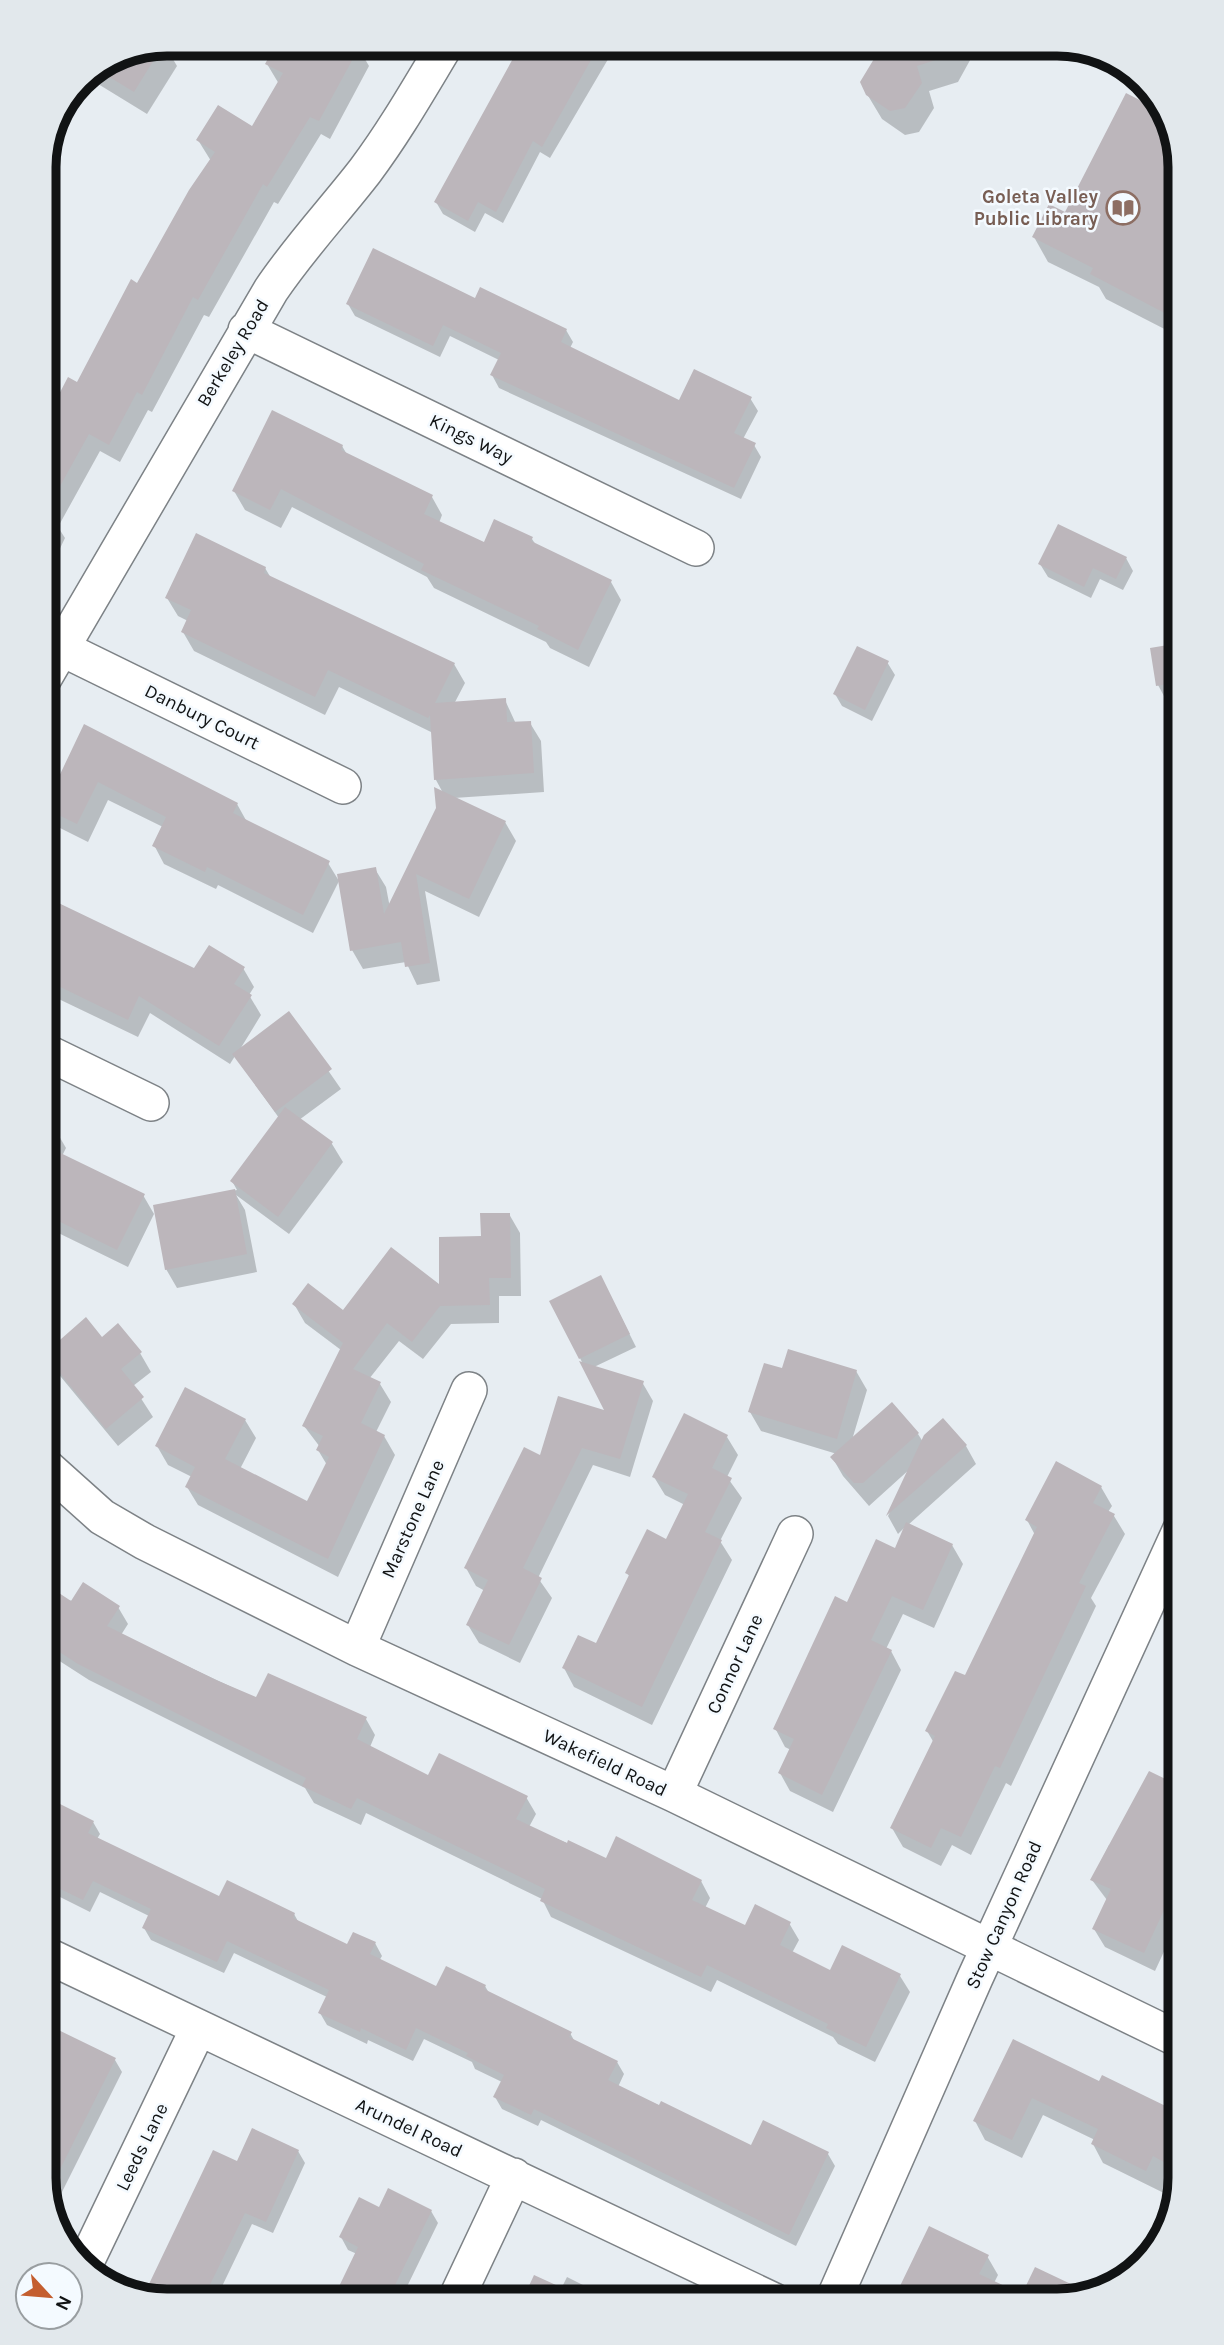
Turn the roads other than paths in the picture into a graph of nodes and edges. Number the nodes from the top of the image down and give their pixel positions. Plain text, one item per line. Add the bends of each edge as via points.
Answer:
1 (439, 56) edge
2 (246, 330) junction
3 (696, 548) dead end
4 (61, 648) junction
5 (56, 657) edge
6 (343, 786) dead end
7 (56, 1057) edge
8 (150, 1103) dead end
9 (469, 1390) dead end
10 (56, 1476) edge
11 (795, 1534) dead end
12 (1168, 1557) edge
13 (357, 1648) junction
14 (674, 1794) junction
15 (990, 1946) junction
16 (56, 1960) edge
17 (198, 2029) junction
18 (1168, 2034) edge
19 (514, 2176) junction
20 (89, 2256) edge
21 (461, 2289) edge
22 (749, 2289) edge
23 (838, 2289) edge

1 - 2 street, Berkeley Road via 390,136 299,248
2 - 3 street, Kings Way
2 - 4 street, Berkeley Road
4 - 5 street, Berkeley Road
4 - 6 street, Danbury Court
7 - 8 street
9 - 13 street, Marstone Lane
10 - 13 street, Wakefield Road via 102,1517 145,1542
11 - 14 street, Connor Lane
12 - 15 street, Stow Canyon Road
13 - 14 street, Wakefield Road
14 - 15 street, Wakefield Road
15 - 18 street, Wakefield Road
15 - 23 street, Stow Canyon Road
16 - 17 street, Arundel Road
17 - 19 street, Arundel Road
17 - 20 street, Leeds Lane
19 - 21 street
19 - 22 street, Arundel Road

